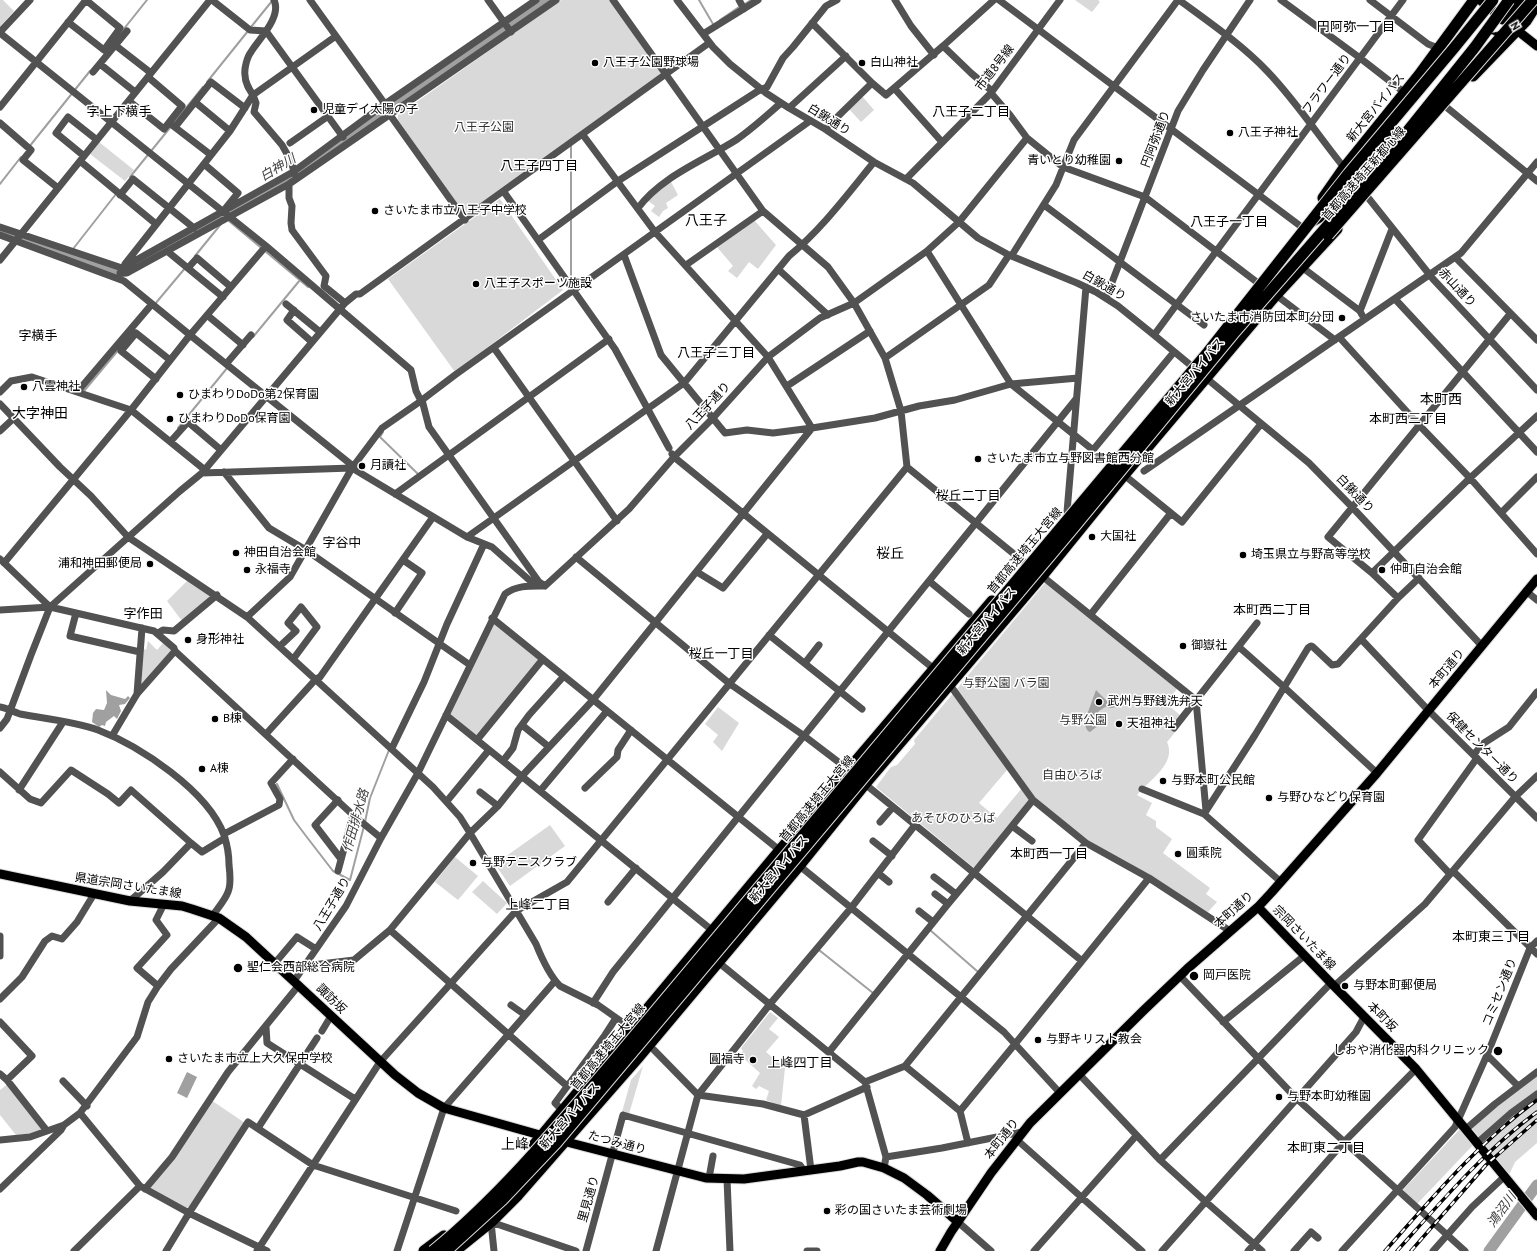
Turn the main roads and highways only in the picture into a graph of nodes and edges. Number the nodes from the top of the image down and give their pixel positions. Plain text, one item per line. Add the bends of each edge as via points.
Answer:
1 (1474, 0) edge
2 (1480, 0) edge
3 (1503, 0) edge
4 (1509, 0) edge
5 (1519, 0) edge
6 (1533, 0) edge
7 (1537, 4) edge
8 (1492, 5) edge
9 (1503, 19) junction
10 (1518, 30) junction
11 (1537, 46) edge
12 (1419, 75) junction
13 (1422, 132) junction
14 (1348, 172) junction
15 (1364, 193) junction
16 (1302, 230) junction
17 (1210, 357) junction
18 (1537, 578) edge
19 (0, 874) edge
20 (1258, 907) junction
21 (246, 937) joint
22 (1332, 985) joint
23 (380, 1062) joint
24 (542, 1136) junction
25 (565, 1142) junction
26 (1535, 1213) edge
27 (958, 1222) junction
28 (424, 1251) edge
29 (433, 1251) edge
30 (446, 1251) edge
31 (455, 1251) edge
32 (940, 1251) edge

1 - 12 highway, 新大宮バイパス
2 - 8 main road
3 - 17 highway, bridge via 1457,62 1229,331
4 - 17 highway, bridge via 1475,47 1382,163
5 - 9 highway
6 - 17 highway, 首都高速埼玉新都心線, bridge via 1359,201 1245,326
7 - 10 highway, 新大宮バイパス
8 - 9 main road
8 - 12 highway via 1456,50
8 - 17 highway, 首都高速埼玉新都心線, bridge via 1349,173
9 - 10 main road
10 - 11 main road
10 - 13 highway, 新大宮バイパス
12 - 14 highway, 新大宮バイパス
13 - 14 highway via 1389,145
13 - 15 highway, 新大宮バイパス
14 - 16 highway, 新大宮バイパス
15 - 16 highway via 1312,221
15 - 25 highway, 新大宮バイパス
16 - 24 highway, 新大宮バイパス via 1192,366 780,850
17 - 29 highway, 首都高速埼玉大宮線, bridge via 547,1139 495,1194
17 - 30 highway, 首都高速埼玉大宮線, bridge via 556,1143 502,1200
18 - 20 main road, 本町通り via 1377,773
19 - 21 main road, 県道宗岡さいたま線 via 130,901 182,906 216,916
20 - 22 main road, 宗岡さいたま線
20 - 27 main road, 本町通り via 1143,1011 1019,1136
21 - 23 main road, 諏訪坂
22 - 26 main road, 本町坂 via 1416,1069
23 - 24 main road, たつみ通り via 407,1085 444,1108
24 - 25 main road, たつみ通り
24 - 28 highway, 新大宮バイパス via 492,1193
25 - 27 main road, たつみ通り via 709,1178 759,1178 840,1166 884,1168 913,1184
25 - 31 highway, 新大宮バイパス via 491,1222
27 - 32 main road, 本町通り

